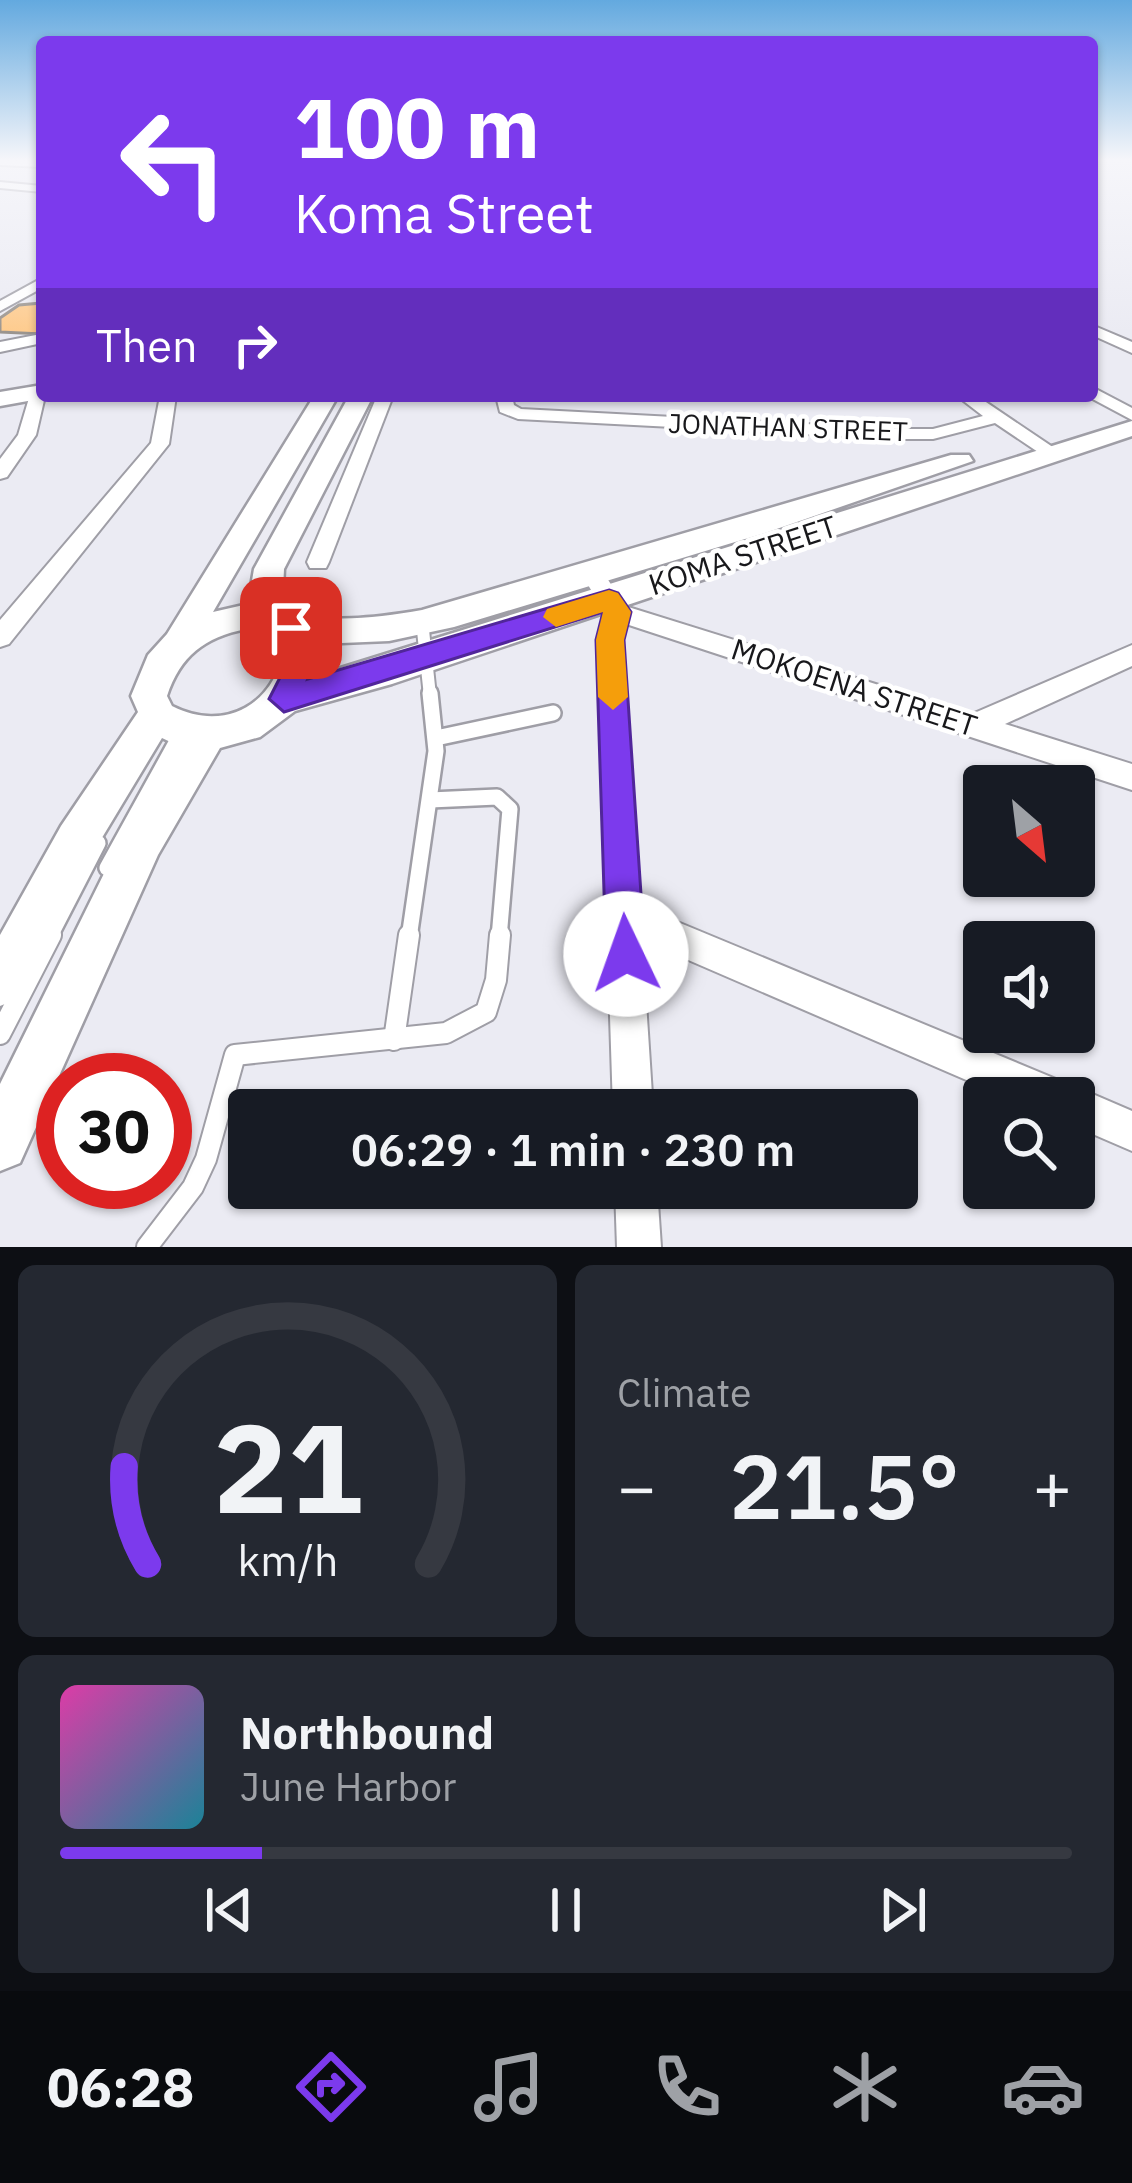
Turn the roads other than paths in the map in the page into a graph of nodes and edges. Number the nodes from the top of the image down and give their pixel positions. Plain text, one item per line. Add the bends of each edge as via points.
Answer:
1 (36, 288) edge
2 (0, 308) edge
3 (1098, 332) edge
4 (36, 340) edge
5 (0, 346) edge
6 (1132, 348) edge
7 (36, 393) edge
8 (1098, 396) edge
9 (0, 399) edge
10 (37, 402) edge
11 (167, 402) edge
12 (322, 402) edge
13 (358, 402) edge
14 (383, 402) edge
15 (505, 402) edge
16 (974, 402) edge
17 (1129, 415) edge
18 (998, 417) junction
19 (1041, 446) junction
20 (3, 467) edge
21 (318, 562) dead end
22 (606, 596) junction
23 (422, 621) junction
24 (279, 623) junction
25 (0, 637) edge
26 (181, 642) junction
27 (1132, 655) edge
28 (428, 658) junction
29 (284, 699) junction
30 (553, 713) dead end
31 (171, 719) junction
32 (970, 727) junction
33 (436, 738) junction
34 (1132, 777) edge
35 (430, 800) junction
36 (90, 903) dead end
37 (624, 916) junction
38 (0, 982) edge
39 (0, 1034) edge
40 (394, 1040) junction
41 (1004, 1077) edge
42 (632, 1089) edge
43 (1095, 1115) edge
44 (1132, 1131) edge
45 (0, 1143) edge
46 (637, 1209) edge
47 (147, 1247) edge
48 (639, 1247) edge

1 - 2 street
3 - 6 street
4 - 5 street
7 - 9 main road
8 - 17 street
10 - 20 street via 27,435
11 - 25 street via 160,445
12 - 26 main road
13 - 24 main road via 269,569 263,596
14 - 21 street
15 - 18 street, JONATHAN STREET via 518,414 902,434
16 - 18 street
17 - 19 main road, KOMA STREET
18 - 19 street
19 - 22 main road, KOMA STREET
22 - 23 main road, KOMA STREET
22 - 28 main road, KOMA STREET
22 - 32 street, MOKOENA STREET
22 - 37 street
23 - 24 main road, KOMA STREET via 332,636
23 - 28 lane
24 - 26 main road via 224,620
24 - 29 main road via 303,660
26 - 31 main road via 156,671
27 - 32 street
28 - 29 main road, KOMA STREET
28 - 33 lane
29 - 31 main road via 235,730
30 - 33 lane
31 - 36 lane
31 - 38 main road via 86,826
31 - 39 lane
31 - 45 main road via 142,840
32 - 34 street, MOKOENA STREET
33 - 35 lane
35 - 40 lane
35 - 40 lane via 496,796 510,809 496,980 474,1022
37 - 41 street
37 - 42 street
40 - 47 lane via 232,1057 206,1159
43 - 44 street
46 - 48 street

